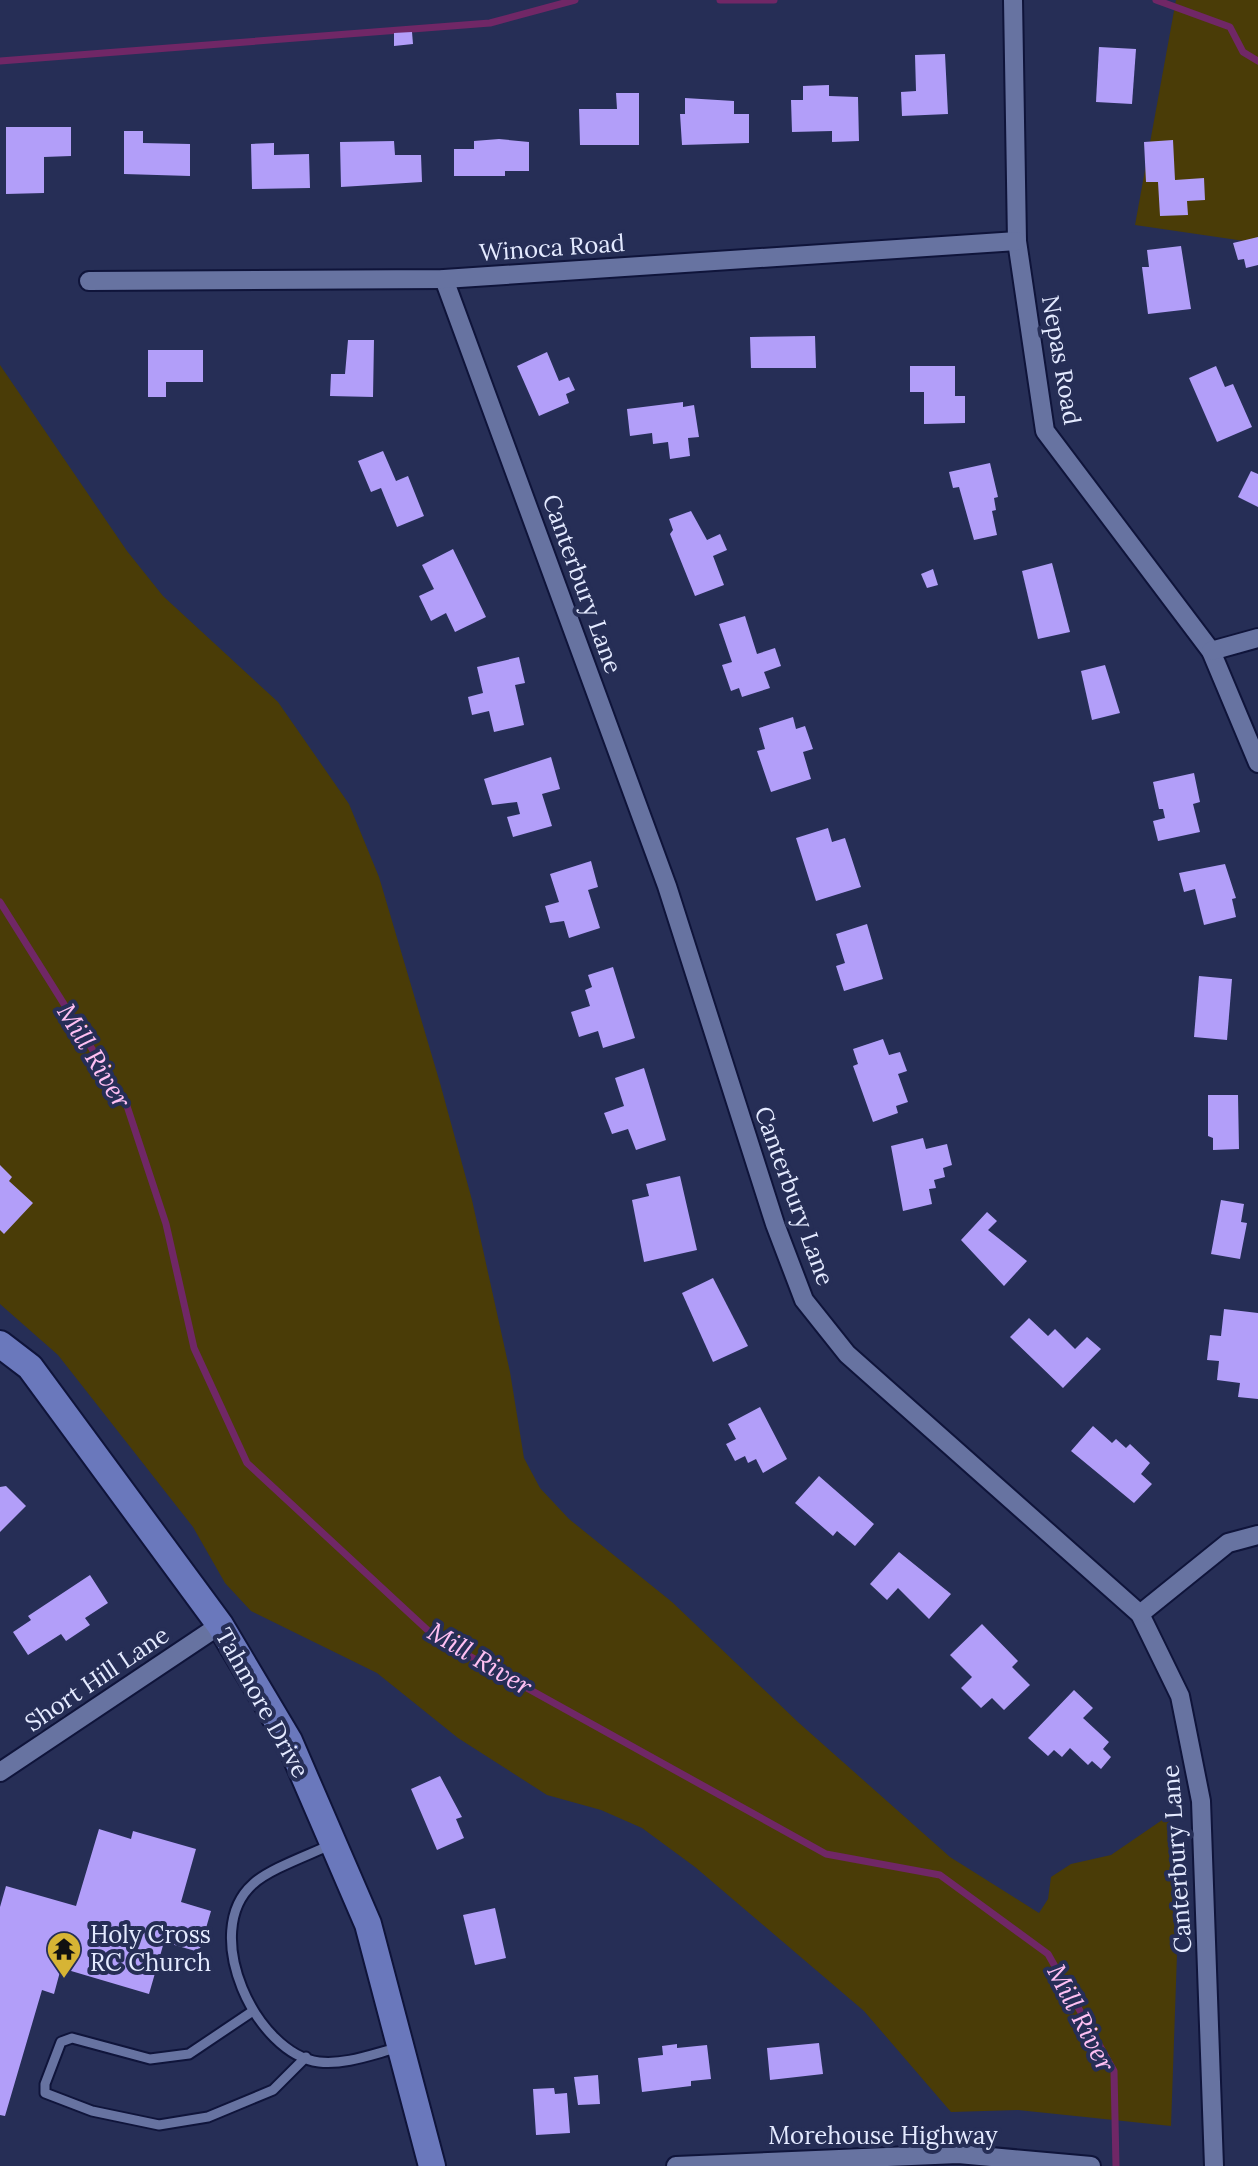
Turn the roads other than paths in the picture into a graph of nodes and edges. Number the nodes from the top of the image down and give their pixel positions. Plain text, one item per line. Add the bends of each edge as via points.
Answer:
1 (1013, 0) edge
2 (1017, 241) junction
3 (444, 279) junction
4 (89, 281) dead end
5 (1258, 638) edge
6 (1211, 651) junction
7 (1258, 763) edge
8 (0, 1344) edge
9 (1258, 1535) edge
10 (1140, 1614) junction
11 (220, 1625) junction
12 (0, 1772) edge
13 (333, 1843) junction
14 (253, 2011) junction
15 (401, 2047) junction
16 (306, 2057) junction
17 (1080, 2165) edge
18 (432, 2166) edge
19 (676, 2166) edge
20 (1091, 2166) edge
21 (1214, 2166) edge

1 - 2 street, Nepas Road
2 - 3 street, Winoca Road
2 - 6 street, Nepas Road via 1045,431
3 - 4 street, Winoca Road
3 - 10 street, Canterbury Lane via 667,886 804,1300 847,1354
5 - 6 street
6 - 7 street, Nepas Road
8 - 11 street, Tahmore Drive via 30,1367
9 - 10 street via 1228,1543
10 - 21 street, Canterbury Lane via 1180,1696 1201,1801
11 - 12 street, Short Hill Lane
11 - 13 street, Tahmore Drive via 289,1741
13 - 14 lane via 253,1884 239,1905 230,1933 233,1970
13 - 15 street, Tahmore Drive via 368,1924
14 - 16 lane via 291,2052
14 - 16 lane via 189,2054 150,2059 72,2038 61,2042 45,2093 92,2111 159,2125 208,2117 273,2090
15 - 16 lane via 355,2059 318,2062
15 - 18 street, Tahmore Drive
17 - 19 street, Morehouse Highway via 958,2154
17 - 20 street, Morehouse Highway

